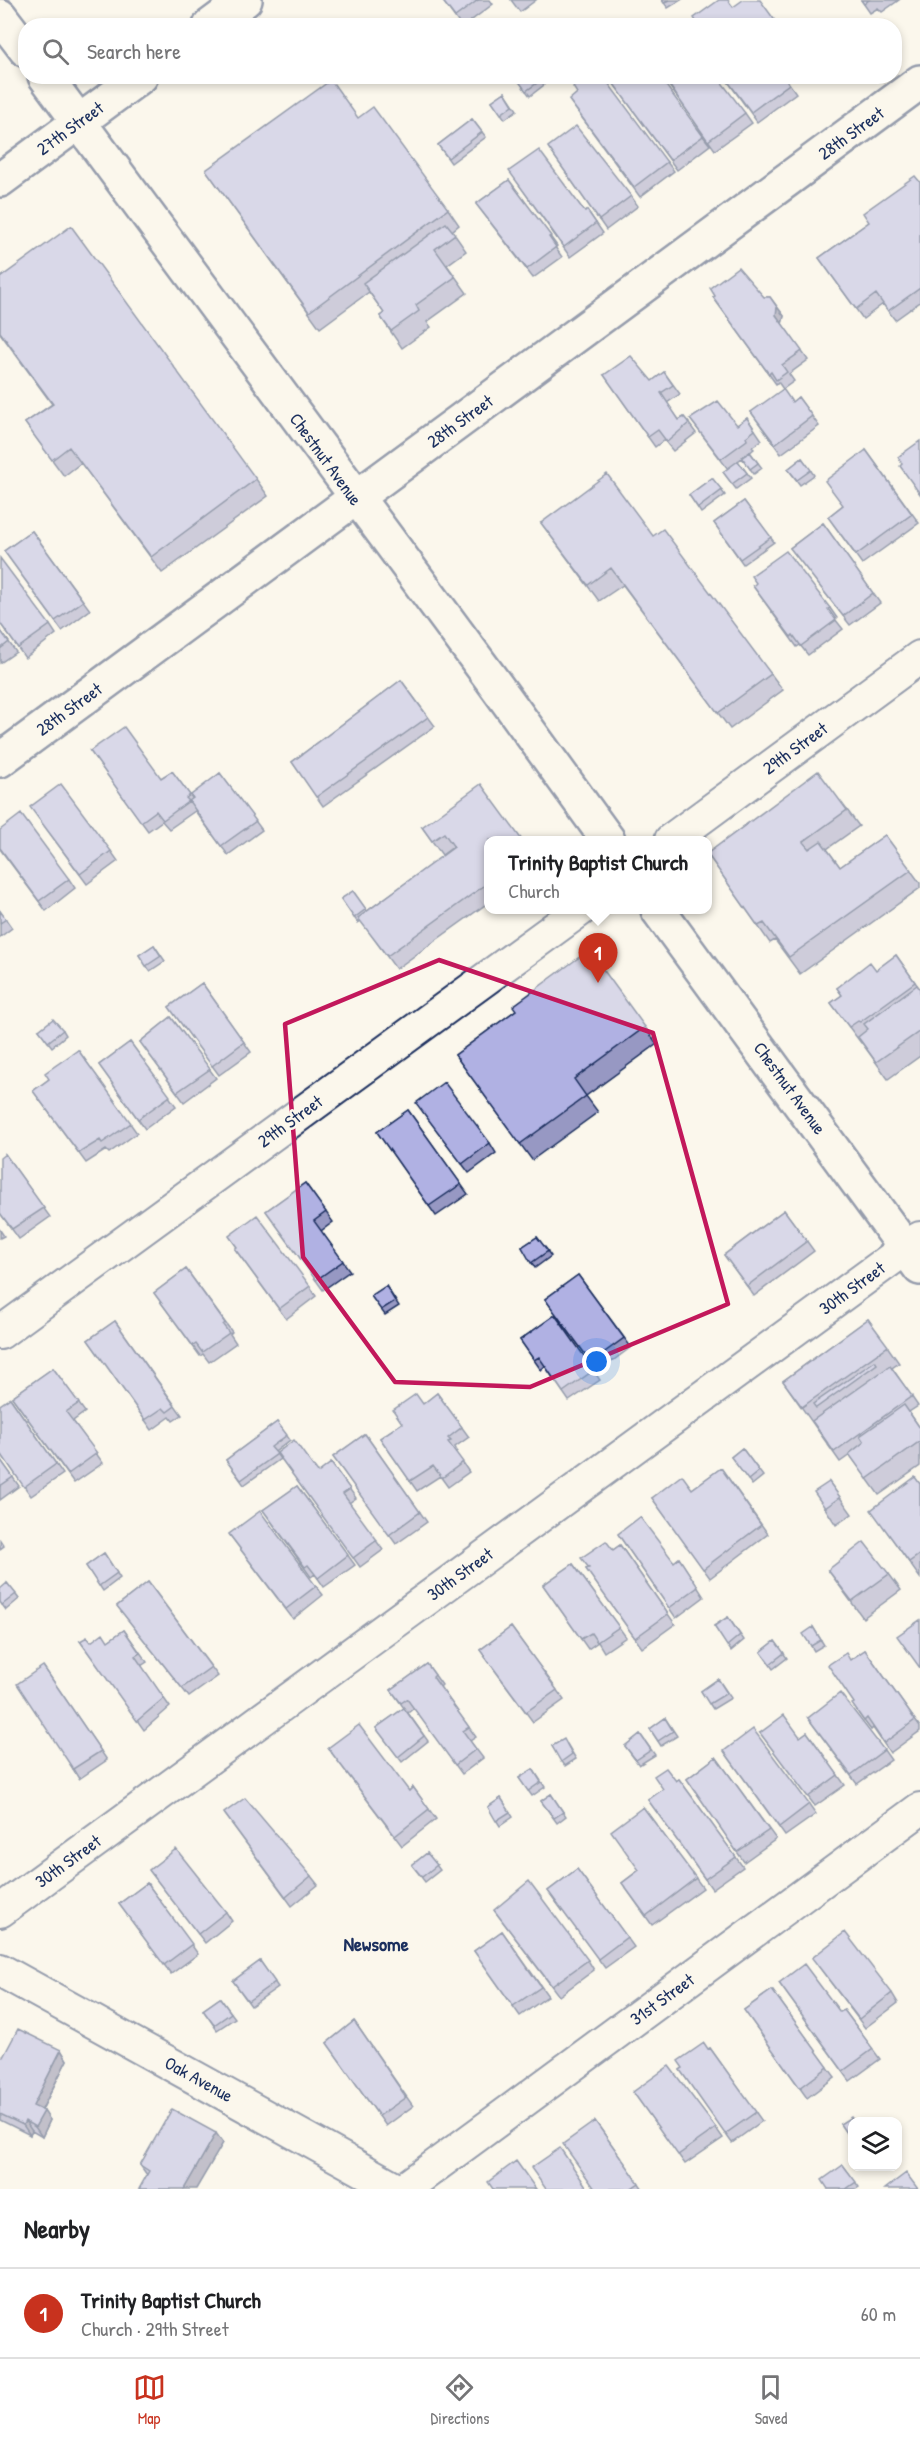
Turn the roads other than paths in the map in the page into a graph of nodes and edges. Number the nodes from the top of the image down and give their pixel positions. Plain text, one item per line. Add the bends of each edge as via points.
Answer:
1 (245, 0) edge
2 (0, 15) edge
3 (221, 18) edge
4 (18, 39) edge
5 (920, 82) edge
6 (51, 84) edge
7 (130, 84) edge
8 (79, 122) junction
9 (0, 180) edge
10 (355, 498) junction
11 (920, 657) edge
12 (0, 760) edge
13 (605, 836) edge
14 (676, 836) edge
15 (573, 914) edge
16 (662, 914) edge
17 (915, 1252) edge
18 (0, 1333) edge
19 (920, 1809) edge
20 (0, 1911) edge
21 (0, 1970) edge
22 (397, 2189) edge
23 (404, 2189) edge

1 - 3 main road
2 - 4 main road
5 - 10 main road, 28th Street
6 - 8 main road, Chestnut Avenue
7 - 8 main road, 27th Street
8 - 9 main road, 27th Street
8 - 10 main road, Chestnut Avenue
10 - 12 main road, 28th Street
10 - 13 main road, Chestnut Avenue
11 - 14 street, 29th Street
15 - 18 street, 29th Street
16 - 17 main road, Chestnut Avenue
17 - 20 street, 30th Street
19 - 23 street, 31st Street
21 - 22 street, Oak Avenue

